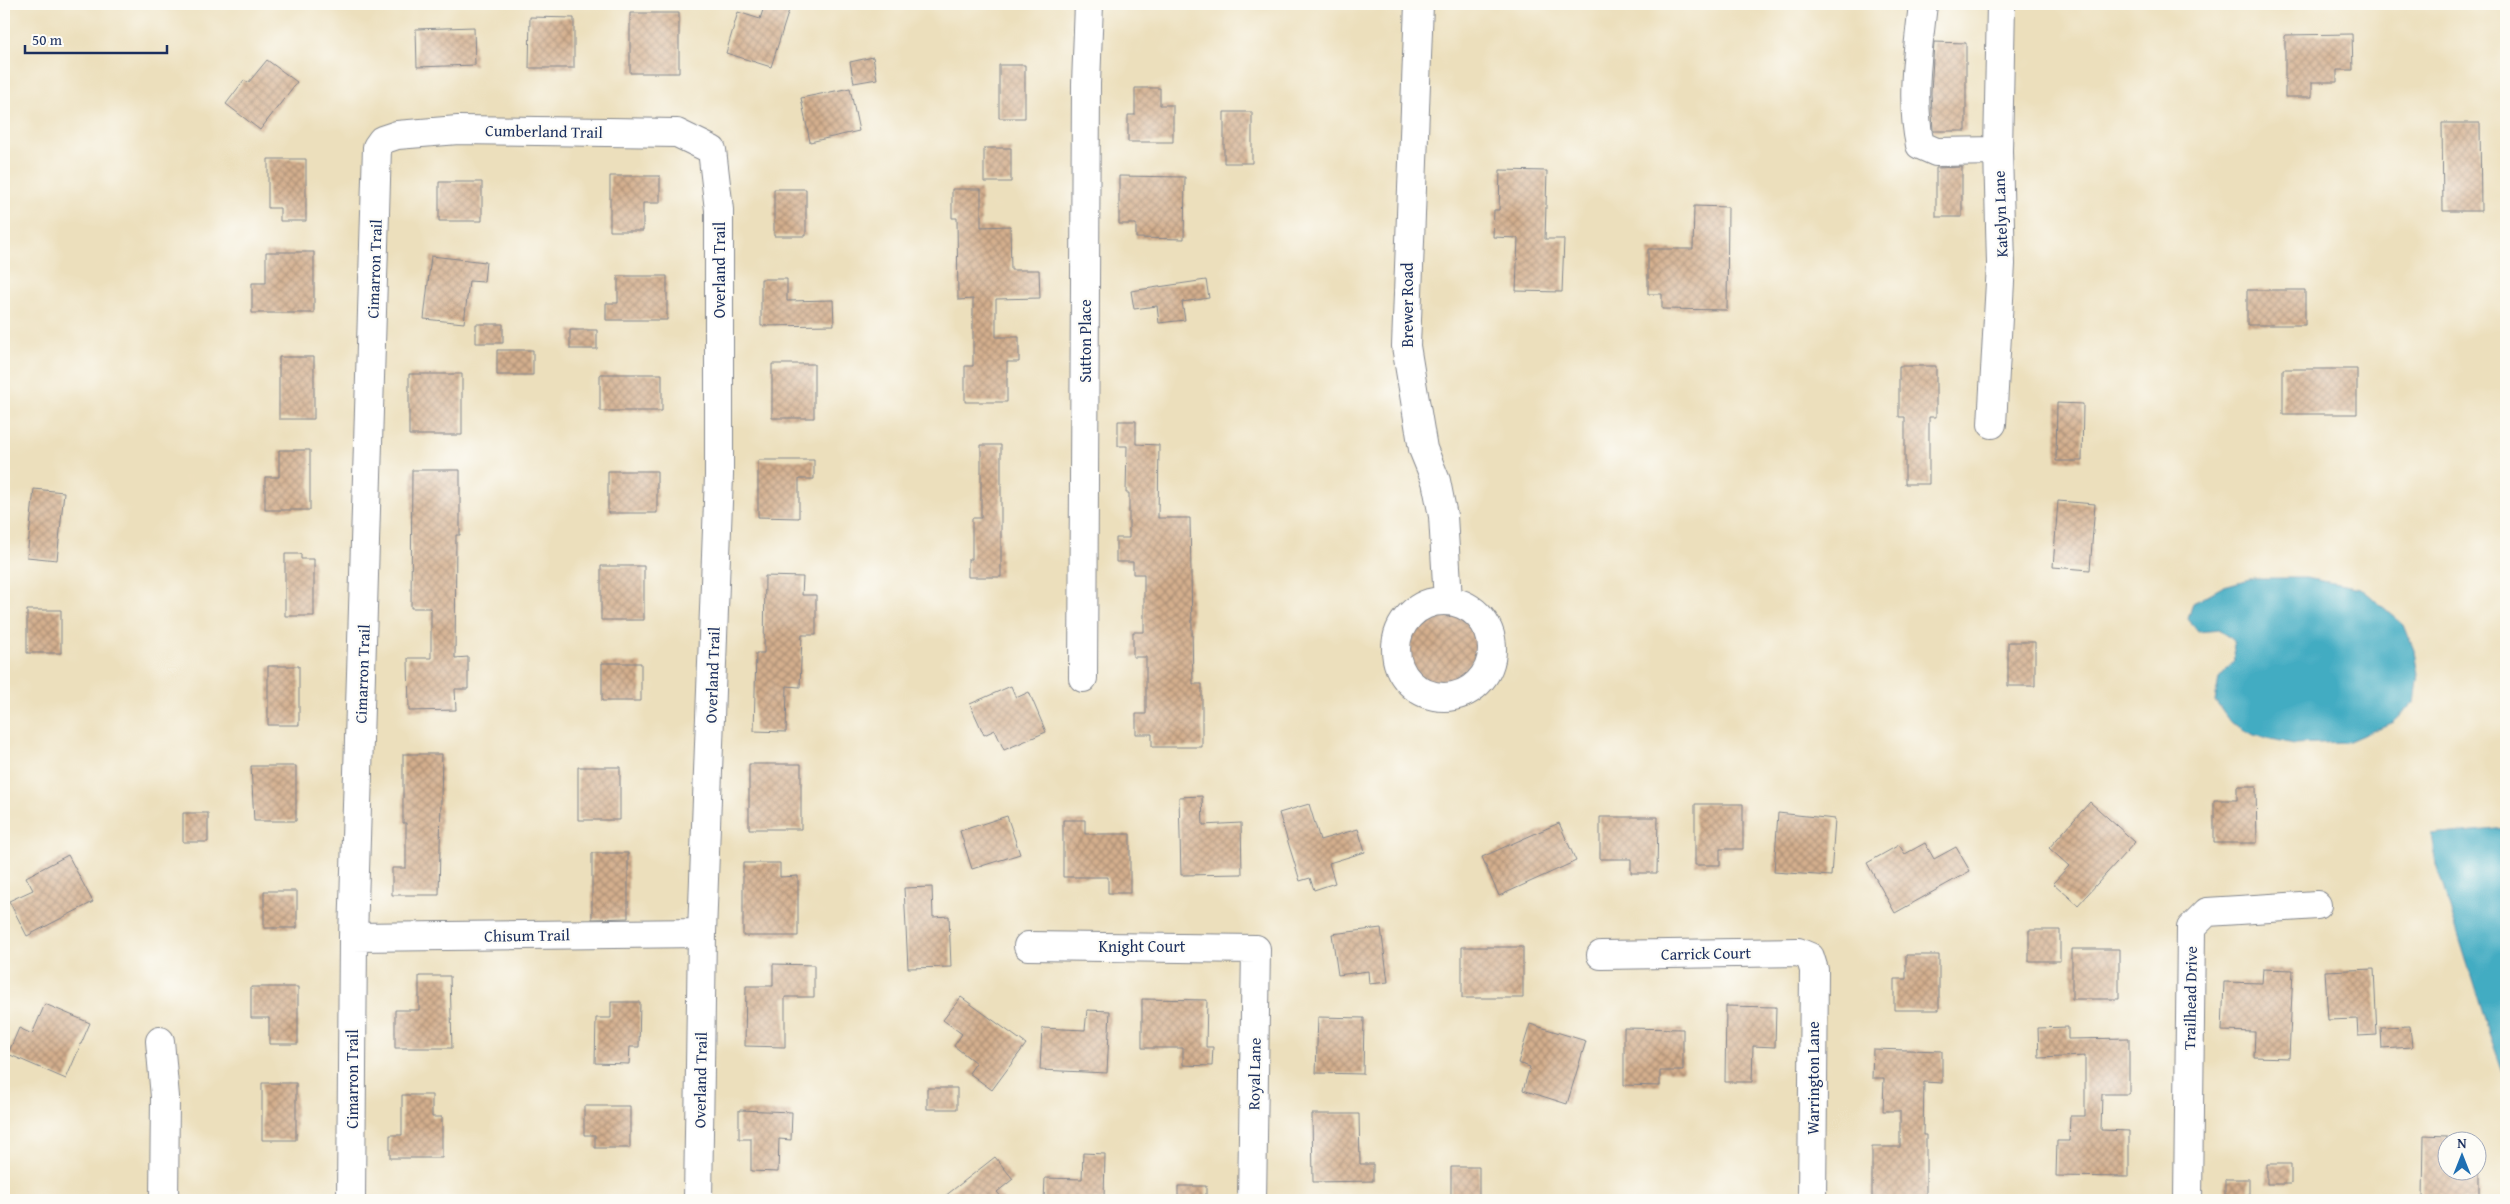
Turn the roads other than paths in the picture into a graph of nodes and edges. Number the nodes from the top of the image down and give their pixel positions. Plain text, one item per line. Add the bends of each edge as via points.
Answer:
1 (1089, 4) edge
2 (1419, 4) edge
3 (1923, 4) edge
4 (2000, 4) edge
5 (377, 147) joint
6 (712, 150) joint
7 (1989, 151) junction
8 (1992, 424) dead end
9 (1448, 602) dead end
10 (1083, 678) dead end
11 (2317, 904) dead end
12 (702, 933) junction
13 (353, 937) junction
14 (1028, 946) dead end
15 (1256, 949) joint
16 (1601, 955) dead end
17 (1810, 957) joint
18 (160, 1041) dead end
19 (164, 1200) edge
20 (352, 1200) edge
21 (698, 1200) edge
22 (1252, 1200) edge
23 (1812, 1200) edge
24 (2188, 1200) edge

1 - 10 street, Sutton Place
2 - 9 street, Brewer Road via 1406,346 1423,449 1436,481 1443,516
3 - 7 street via 1915,70 1916,125 1920,145 1936,152
4 - 7 street, Katelyn Lane via 2000,42
5 - 6 street, Cumberland Trail via 382,140 397,135 458,130 677,133
5 - 13 street, Cimarron Trail
6 - 12 street, Overland Trail via 719,210 719,475
7 - 8 street, Katelyn Lane via 2001,264
11 - 24 street, Trailhead Drive via 2207,912 2191,928
12 - 13 street, Chisum Trail
12 - 21 street, Overland Trail
13 - 20 street, Cimarron Trail
14 - 15 street, Knight Court
15 - 22 street, Royal Lane
16 - 17 street, Carrick Court via 1798,952
17 - 23 street, Warrington Lane via 1814,970
18 - 19 street via 165,1097

